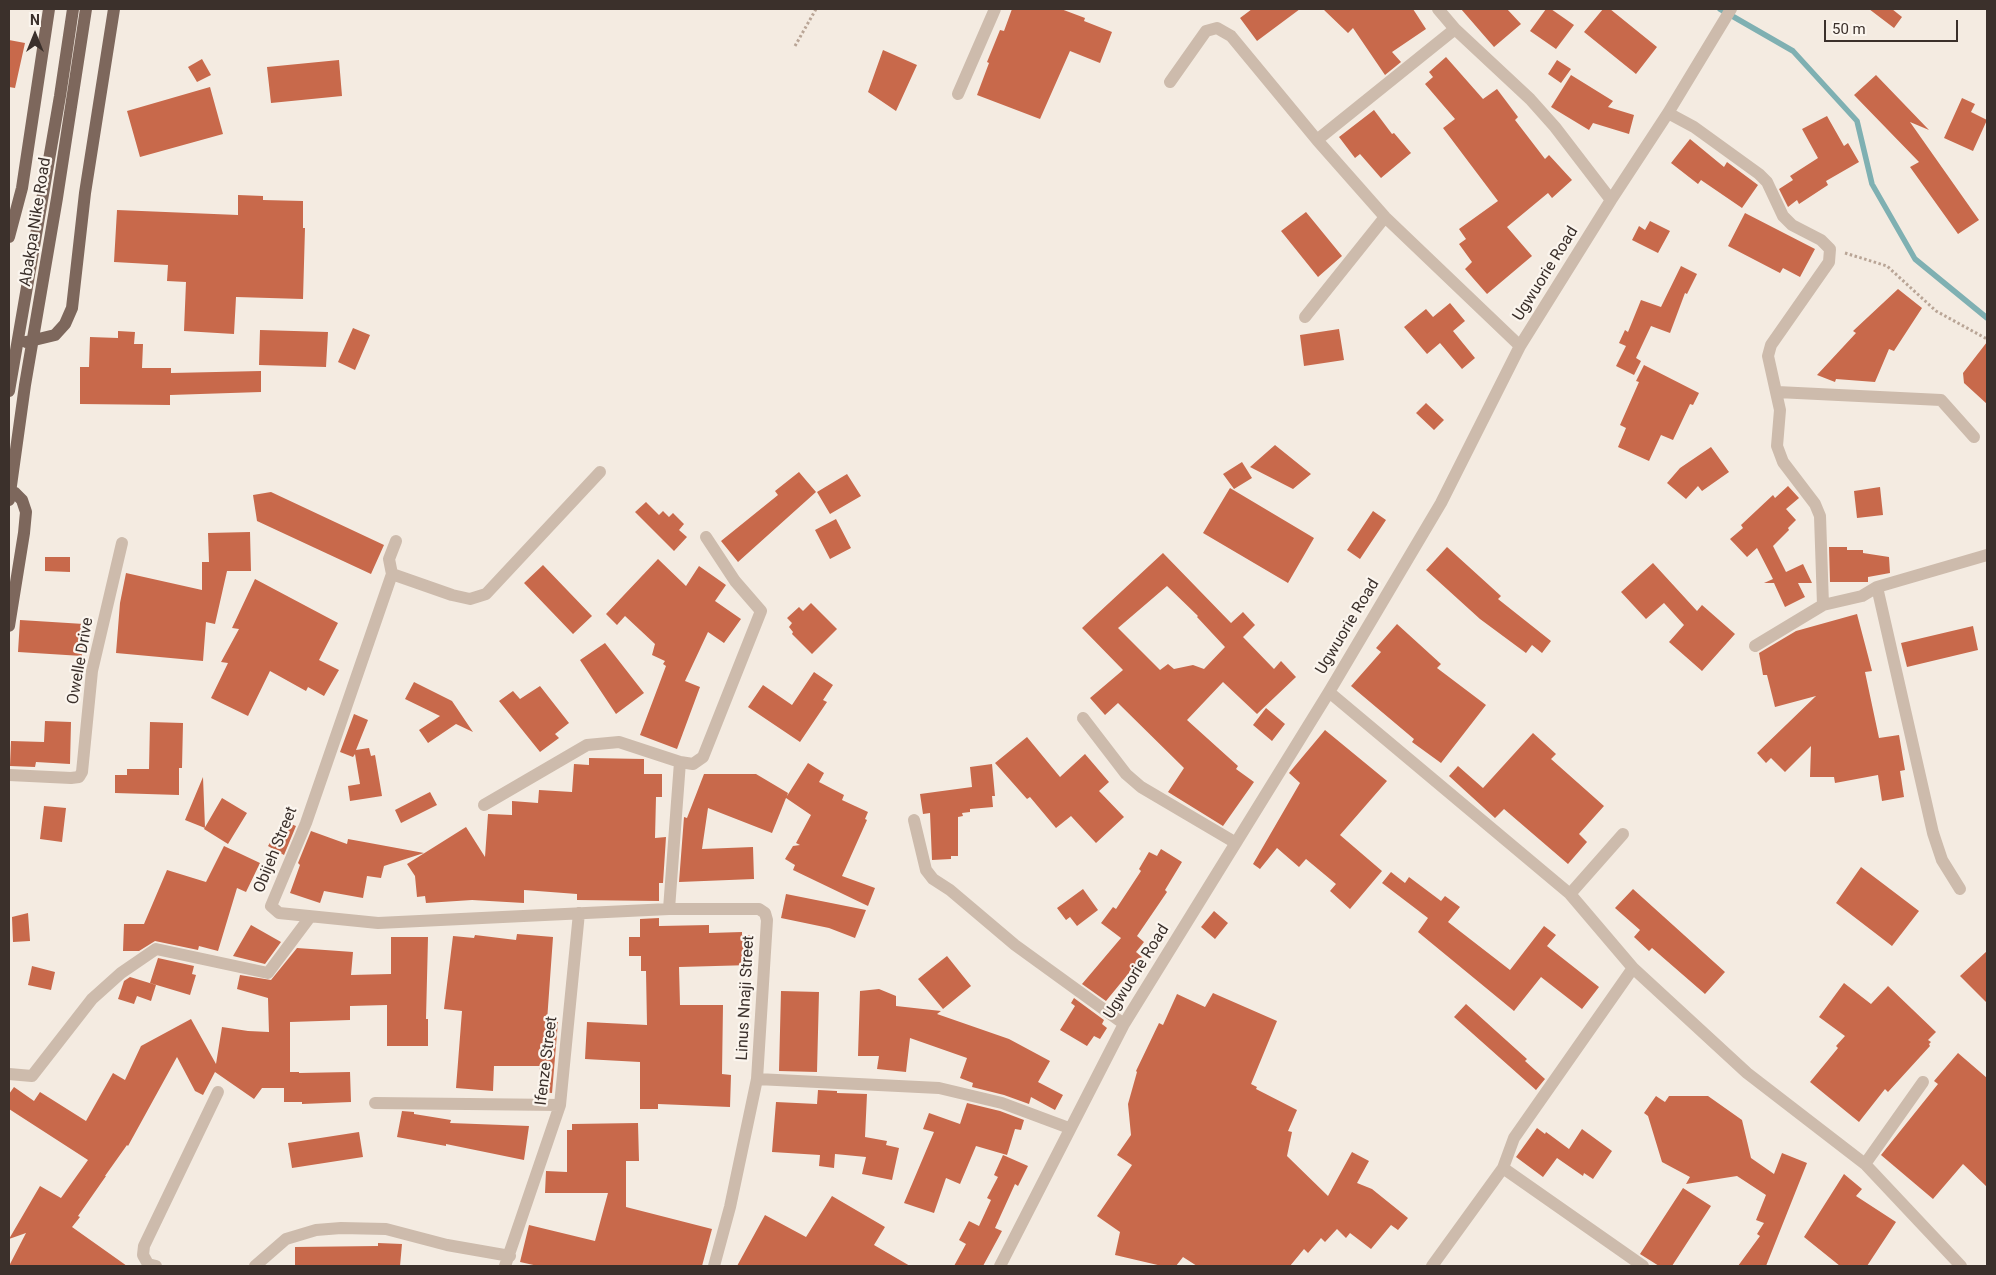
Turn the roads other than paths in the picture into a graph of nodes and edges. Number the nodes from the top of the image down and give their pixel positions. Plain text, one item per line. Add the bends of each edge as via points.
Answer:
1 (50, 9) edge
2 (73, 9) edge
3 (86, 9) edge
4 (114, 9) edge
5 (995, 9) edge
6 (1438, 9) edge
7 (1731, 9) edge
8 (1455, 29) junction
9 (1170, 82) dead end
10 (958, 94) dead end
11 (1668, 113) junction
12 (1317, 140) junction
13 (1611, 200) junction
14 (1384, 217) junction
15 (9, 237) edge
16 (1305, 317) dead end
17 (9, 346) edge
18 (1520, 346) junction
19 (9, 391) edge
20 (1777, 392) junction
21 (1974, 437) dead end
22 (600, 472) dead end
23 (9, 491) edge
24 (9, 500) edge
25 (706, 537) dead end
26 (396, 541) dead end
27 (122, 544) dead end
28 (1987, 555) edge
29 (392, 574) junction
30 (1877, 588) junction
31 (1823, 605) junction
32 (9, 626) edge
33 (1755, 646) dead end
34 (1329, 692) junction
35 (1083, 718) dead end
36 (680, 762) junction
37 (9, 775) edge
38 (484, 805) dead end
39 (914, 820) dead end
40 (1624, 834) dead end
41 (1236, 843) junction
42 (1960, 889) dead end
43 (1570, 894) junction
44 (669, 909) junction
45 (579, 913) junction
46 (310, 917) junction
47 (1633, 968) junction
48 (1124, 1024) junction
49 (9, 1074) edge
50 (757, 1079) junction
51 (1923, 1082) dead end
52 (218, 1092) dead end
53 (375, 1103) dead end
54 (560, 1105) junction
55 (1070, 1128) junction
56 (1865, 1164) junction
57 (1503, 1168) junction
58 (507, 1261) edge
59 (156, 1266) edge
60 (254, 1266) edge
61 (714, 1266) edge
62 (1000, 1266) edge
63 (1432, 1266) edge
64 (1643, 1266) edge
65 (1962, 1266) edge

1 - 15 main road via 22,188
2 - 19 main road, Abakpa Nike Road
3 - 24 main road, Abakpa Nike Road
4 - 17 main road via 85,193 72,308 65,324 55,335
5 - 10 street
6 - 8 street
7 - 11 street, Ugwuorie Road
8 - 12 street
8 - 13 street via 1530,99
9 - 12 street via 1206,32 1218,28 1231,36
11 - 13 street, Ugwuorie Road
11 - 20 street via 1759,174 1767,182 1783,216 1830,249 1829,262 1771,345 1769,368
12 - 14 street
13 - 18 street, Ugwuorie Road
14 - 16 street
14 - 18 street
18 - 34 street, Ugwuorie Road via 1441,503
20 - 21 street via 1941,400
20 - 31 street via 1780,410 1776,446 1783,462 1815,504 1820,516
22 - 29 street via 486,594 470,599
23 - 32 main road via 22,500 26,512
25 - 36 street via 735,581 761,611 703,756 693,764
26 - 29 street, Obijeh Street via 389,559
27 - 37 street, Owelle Drive via 92,671 82,772 79,777 71,778
28 - 30 street
29 - 46 street, Obijeh Street via 306,822 272,901 271,906 279,913
30 - 31 street via 1862,596
30 - 42 street via 1933,833 1942,860
31 - 33 street
34 - 41 street, Ugwuorie Road
34 - 43 street
35 - 41 street via 1126,774 1141,788
36 - 38 street via 619,742 587,745
36 - 44 street
39 - 48 street via 926,870 933,879 1015,945
40 - 43 street
41 - 48 street, Ugwuorie Road
43 - 47 street
44 - 45 street, Linus Nnaji Street
44 - 50 street, Linus Nnaji Street via 759,909 764,913 767,920
45 - 46 street, Obijeh Street via 378,923
45 - 54 street, Ifenze Street
46 - 49 street via 268,974 156,949 121,973 92,999 32,1076
47 - 56 street via 1747,1073
47 - 57 street via 1514,1138
48 - 55 street, Ugwuorie Road
50 - 55 street via 939,1088 1002,1103
50 - 61 street, Linus Nnaji Street
51 - 56 street
52 - 59 street via 144,1246 143,1255 148,1264
53 - 54 street
54 - 58 street, Ifenze Street
55 - 62 street, Ugwuorie Road
56 - 65 street
57 - 63 street
57 - 64 street
58 - 60 street via 386,1229 341,1228 316,1230 286,1238

